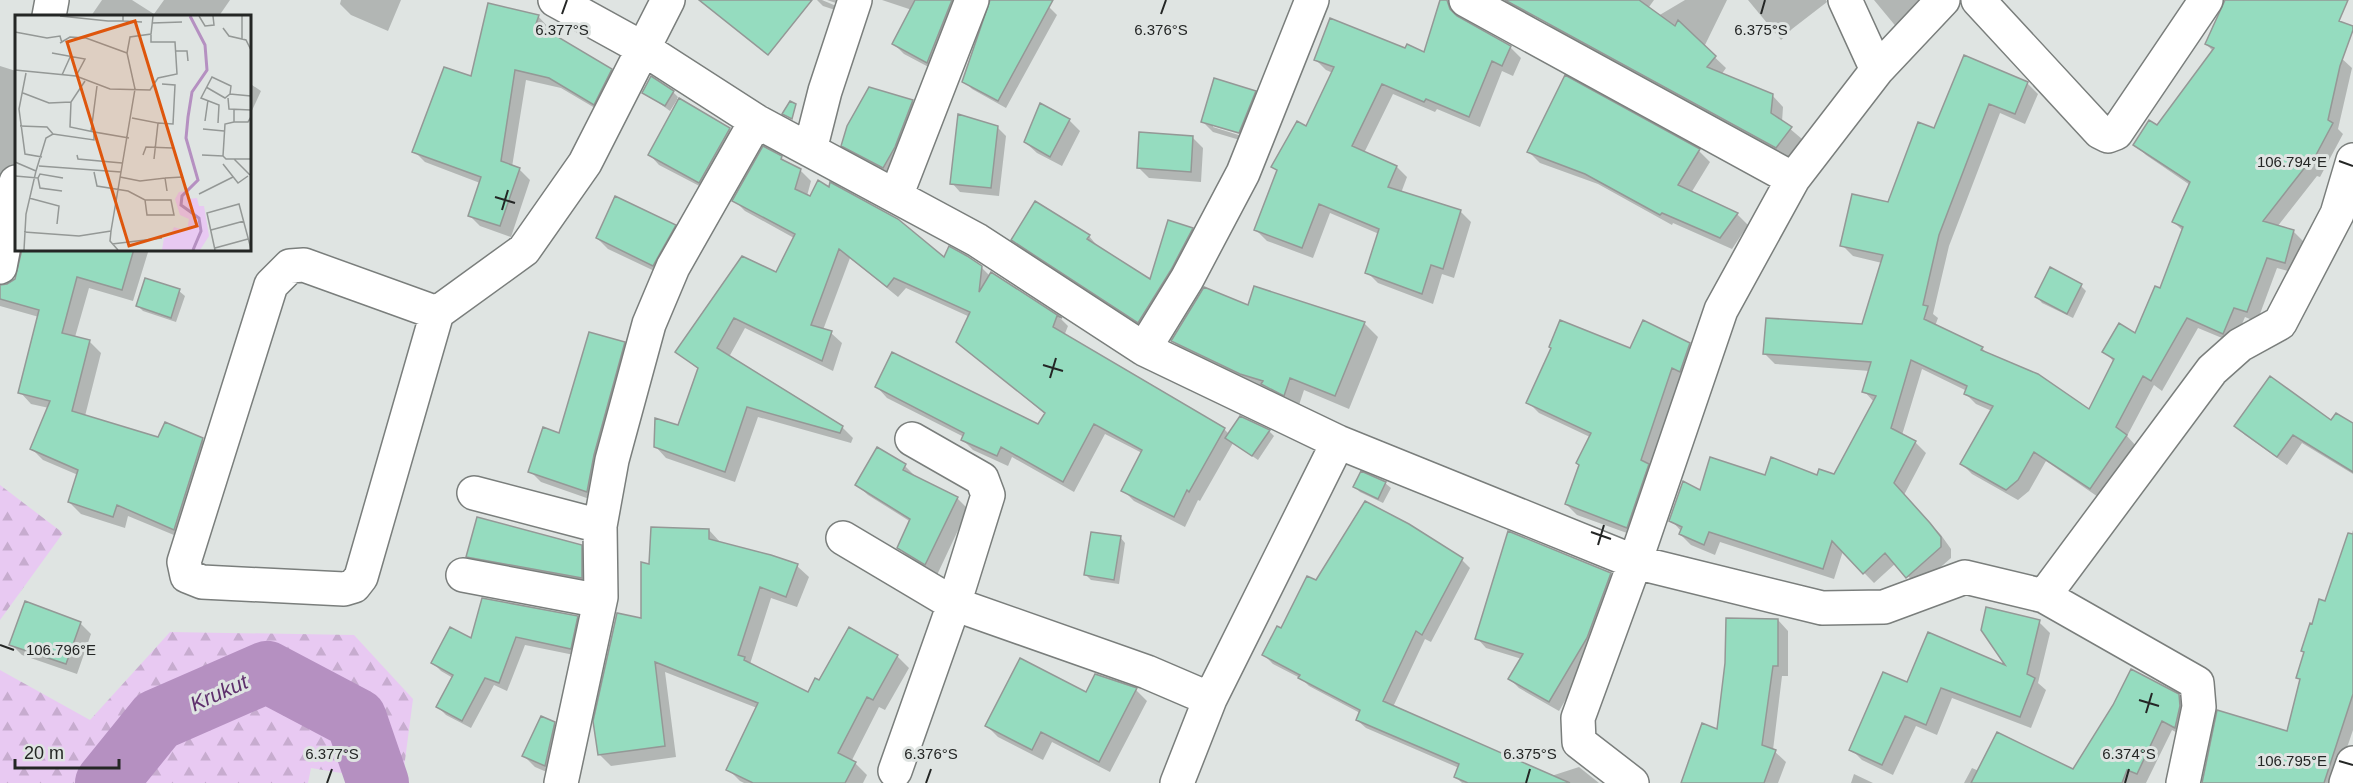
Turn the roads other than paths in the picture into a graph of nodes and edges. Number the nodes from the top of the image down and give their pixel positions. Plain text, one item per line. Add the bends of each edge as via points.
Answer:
1 (52, 0) edge
2 (555, 0) edge
3 (668, 0) edge
4 (855, 0) edge
5 (972, 0) edge
6 (1312, 0) edge
7 (1466, 0) edge
8 (1845, 0) edge
9 (1943, 0) edge
10 (1978, 0) edge
11 (2204, 1) edge
12 (49, 15) edge
13 (644, 49) junction
14 (1877, 69) junction
15 (756, 121) junction
16 (810, 150) junction
17 (2353, 160) edge
18 (1793, 179) junction
19 (10, 188) edge
20 (896, 196) junction
21 (0, 267) edge
22 (437, 313) junction
23 (1144, 349) junction
24 (912, 439) dead end
25 (1338, 442) junction
26 (474, 494) dead end
27 (600, 526) junction
28 (843, 538) dead end
29 (1635, 562) junction
30 (463, 575) dead end
31 (2044, 596) junction
32 (602, 597) junction
33 (954, 604) junction
34 (1210, 699) junction
35 (2353, 763) edge
36 (895, 771) dead end
37 (561, 783) edge
38 (1177, 783) edge
39 (1632, 783) edge
40 (2183, 783) edge
41 (2346, 783) edge

1 - 12 street
2 - 13 street
3 - 13 street
4 - 16 street
5 - 20 street
6 - 23 street via 1243,173 1187,279
7 - 18 street
8 - 14 street
9 - 14 street
10 - 11 street via 2100,132 2108,136 2116,133
13 - 15 street
13 - 22 street via 585,163 524,250
14 - 18 street
15 - 16 street
15 - 27 street via 673,267 649,324 612,460
16 - 20 street
17 - 31 street via 2337,214 2280,323 2240,345 2212,370
18 - 29 street via 1721,310
19 - 21 street
20 - 23 street via 977,240
22 - 22 street via 361,577 354,586 344,589 214,582 187,576 184,562 271,285 290,266 304,265
23 - 25 street
24 - 33 street via 982,479 988,495
25 - 29 street
25 - 34 street
26 - 27 street
27 - 32 street
28 - 33 street
29 - 31 street via 1822,608 1884,607 1965,577
29 - 39 street via 1578,718 1579,742
30 - 32 street via 585,598
31 - 40 street via 2197,683 2199,707
32 - 37 street
33 - 34 street via 1147,672
33 - 36 street
34 - 38 street
35 - 41 street

